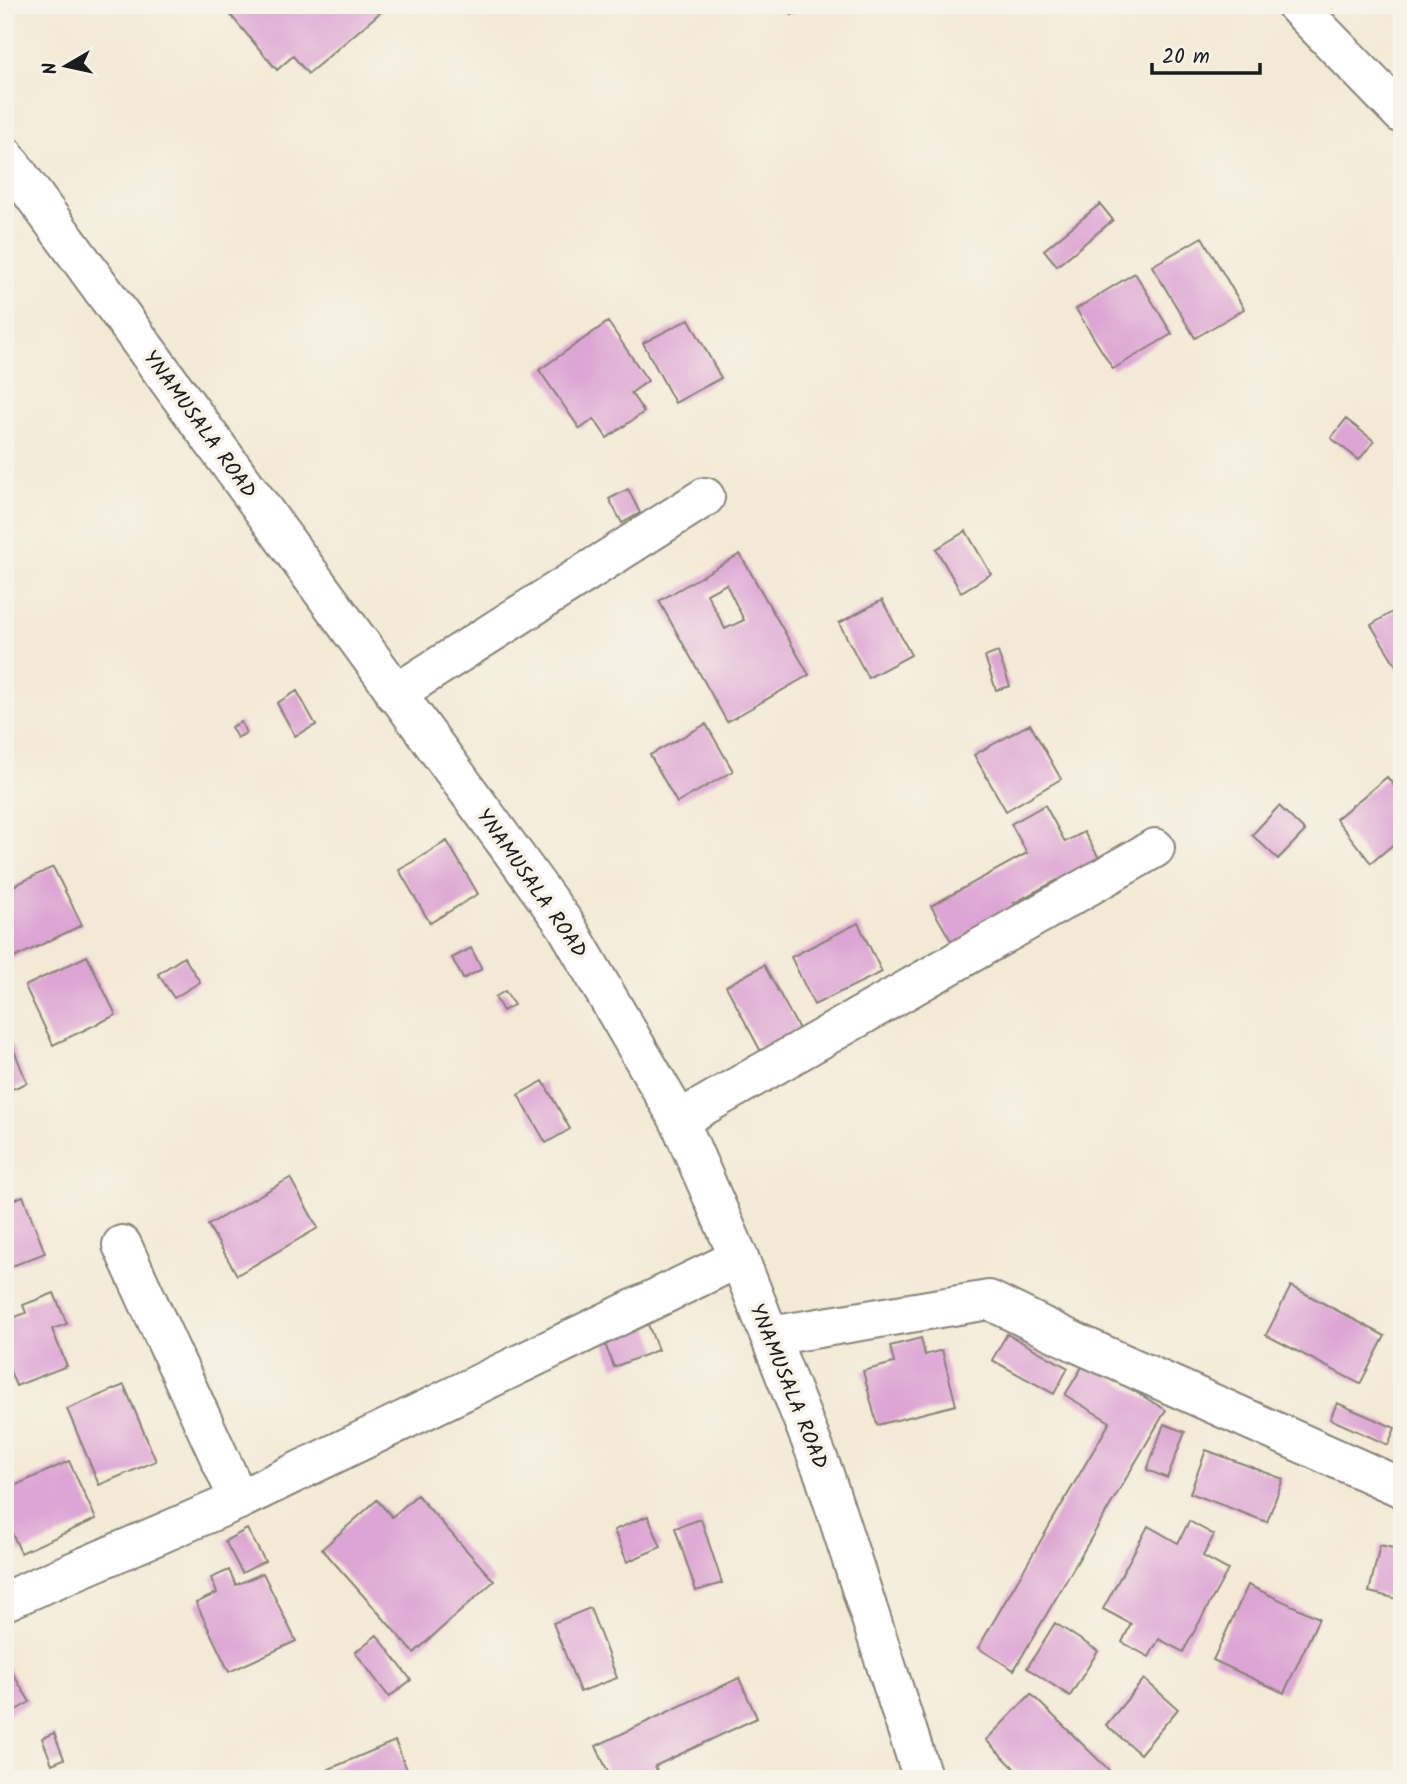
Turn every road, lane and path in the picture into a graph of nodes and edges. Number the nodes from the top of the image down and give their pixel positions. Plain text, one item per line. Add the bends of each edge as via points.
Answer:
1 (1296, 5) edge
2 (1402, 114) edge
3 (5, 156) edge
4 (705, 497) dead end
5 (396, 694) junction
6 (1155, 848) dead end
7 (679, 1120) junction
8 (122, 1245) dead end
9 (739, 1258) junction
10 (770, 1336) junction
11 (1402, 1488) edge
12 (239, 1500) junction
13 (5, 1601) edge
14 (923, 1779) edge

1 - 2 street
3 - 5 street, YNAMUSALA ROAD
4 - 5 street
5 - 7 street, YNAMUSALA ROAD via 565,924
6 - 7 street
7 - 9 street, YNAMUSALA ROAD
8 - 12 street
9 - 10 street, YNAMUSALA ROAD
9 - 12 street
10 - 11 street via 989,1300
10 - 14 street, YNAMUSALA ROAD via 824,1474
12 - 13 street

